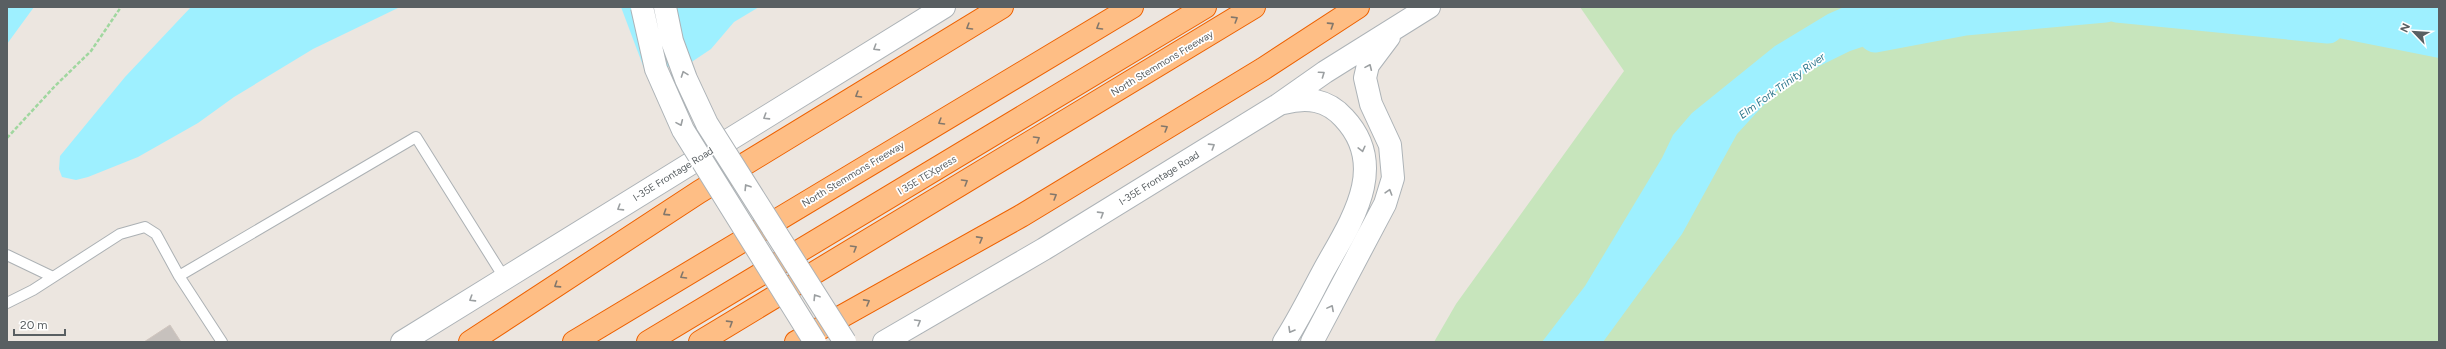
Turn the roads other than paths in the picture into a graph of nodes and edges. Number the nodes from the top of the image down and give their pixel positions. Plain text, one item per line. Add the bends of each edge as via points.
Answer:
1 (642, 7) edge
2 (665, 7) edge
3 (944, 7) edge
4 (1002, 7) edge
5 (1132, 7) edge
6 (1205, 7) edge
7 (1254, 7) edge
8 (1358, 7) edge
9 (1429, 7) edge
10 (1397, 26) junction
11 (1278, 105) junction
12 (7, 255) edge
13 (179, 276) junction
14 (53, 277) junction
15 (505, 279) junction
16 (7, 303) edge
17 (222, 342) edge
18 (402, 342) edge
19 (470, 342) edge
20 (574, 342) edge
21 (648, 342) edge
22 (700, 342) edge
23 (796, 342) edge
24 (815, 342) edge
25 (845, 342) edge
26 (884, 342) edge
27 (1284, 342) edge
28 (1312, 342) edge

1 -> 24 main road, bridge via 656,69 683,130
25 -> 2 main road, bridge via 707,124 672,41
3 -> 15 main road, I-35E Frontage Road
4 -> 19 highway via 699,192
5 -> 20 highway, North Stemmons Freeway
6 - 21 highway, I 35E TEXpress
22 -> 7 highway, North Stemmons Freeway
23 -> 8 highway via 1021,216 1263,69
9 - 10 main road, I-35E Frontage Road
11 -> 10 main road, I-35E Frontage Road
28 -> 10 main road via 1385,204 1393,178 1390,145 1371,104 1365,78 1368,65
26 -> 11 main road, I-35E Frontage Road via 1044,249
11 -> 27 main road via 1310,99 1333,108 1357,132 1363,151 1365,177 1359,205
12 - 14 lane
13 - 14 lane via 156,234 145,227 120,234
13 - 15 lane via 416,137
13 - 17 lane
14 - 16 lane
15 -> 18 main road, I-35E Frontage Road

